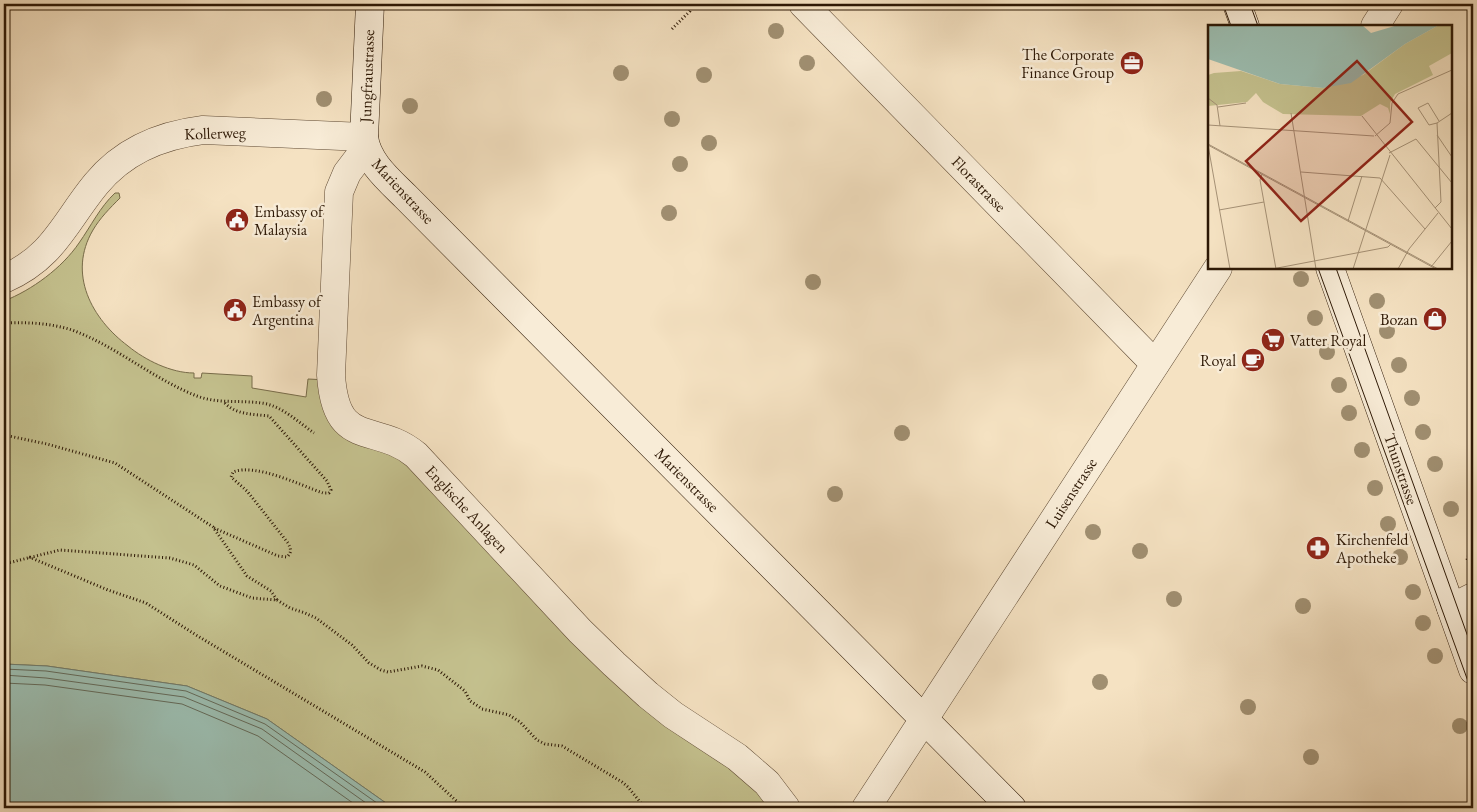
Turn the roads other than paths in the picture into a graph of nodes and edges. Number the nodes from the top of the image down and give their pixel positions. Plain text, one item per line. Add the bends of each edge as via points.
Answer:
1 (370, 4) edge
2 (803, 4) edge
3 (1237, 4) edge
4 (1389, 4) edge
5 (1245, 25) edge
6 (1376, 25) edge
7 (365, 143) junction
8 (1217, 269) edge
9 (1330, 269) edge
10 (4, 280) edge
11 (1154, 364) junction
12 (1462, 602) edge
13 (1473, 670) edge
14 (924, 718) junction
15 (786, 808) edge
16 (866, 808) edge
17 (1012, 808) edge

1 - 7 street, Jungfraustrasse
2 - 11 street, Florastrasse
3 - 5 street
4 - 6 street
7 - 10 street, Kollerweg via 203,130 153,142 110,169 53,244 29,265
7 - 14 street, Marienstrasse via 375,163 406,197
7 - 15 street, Englische Anlagen via 339,192 330,375 334,404 349,424 360,431 407,447 416,455 614,664 673,715 738,757 766,783
8 - 11 street, Luisenstrasse
9 - 12 street, Thunstrasse
11 - 14 street, Luisenstrasse
12 - 13 street, Thunstrasse
14 - 16 street
14 - 17 street, Marienstrasse

